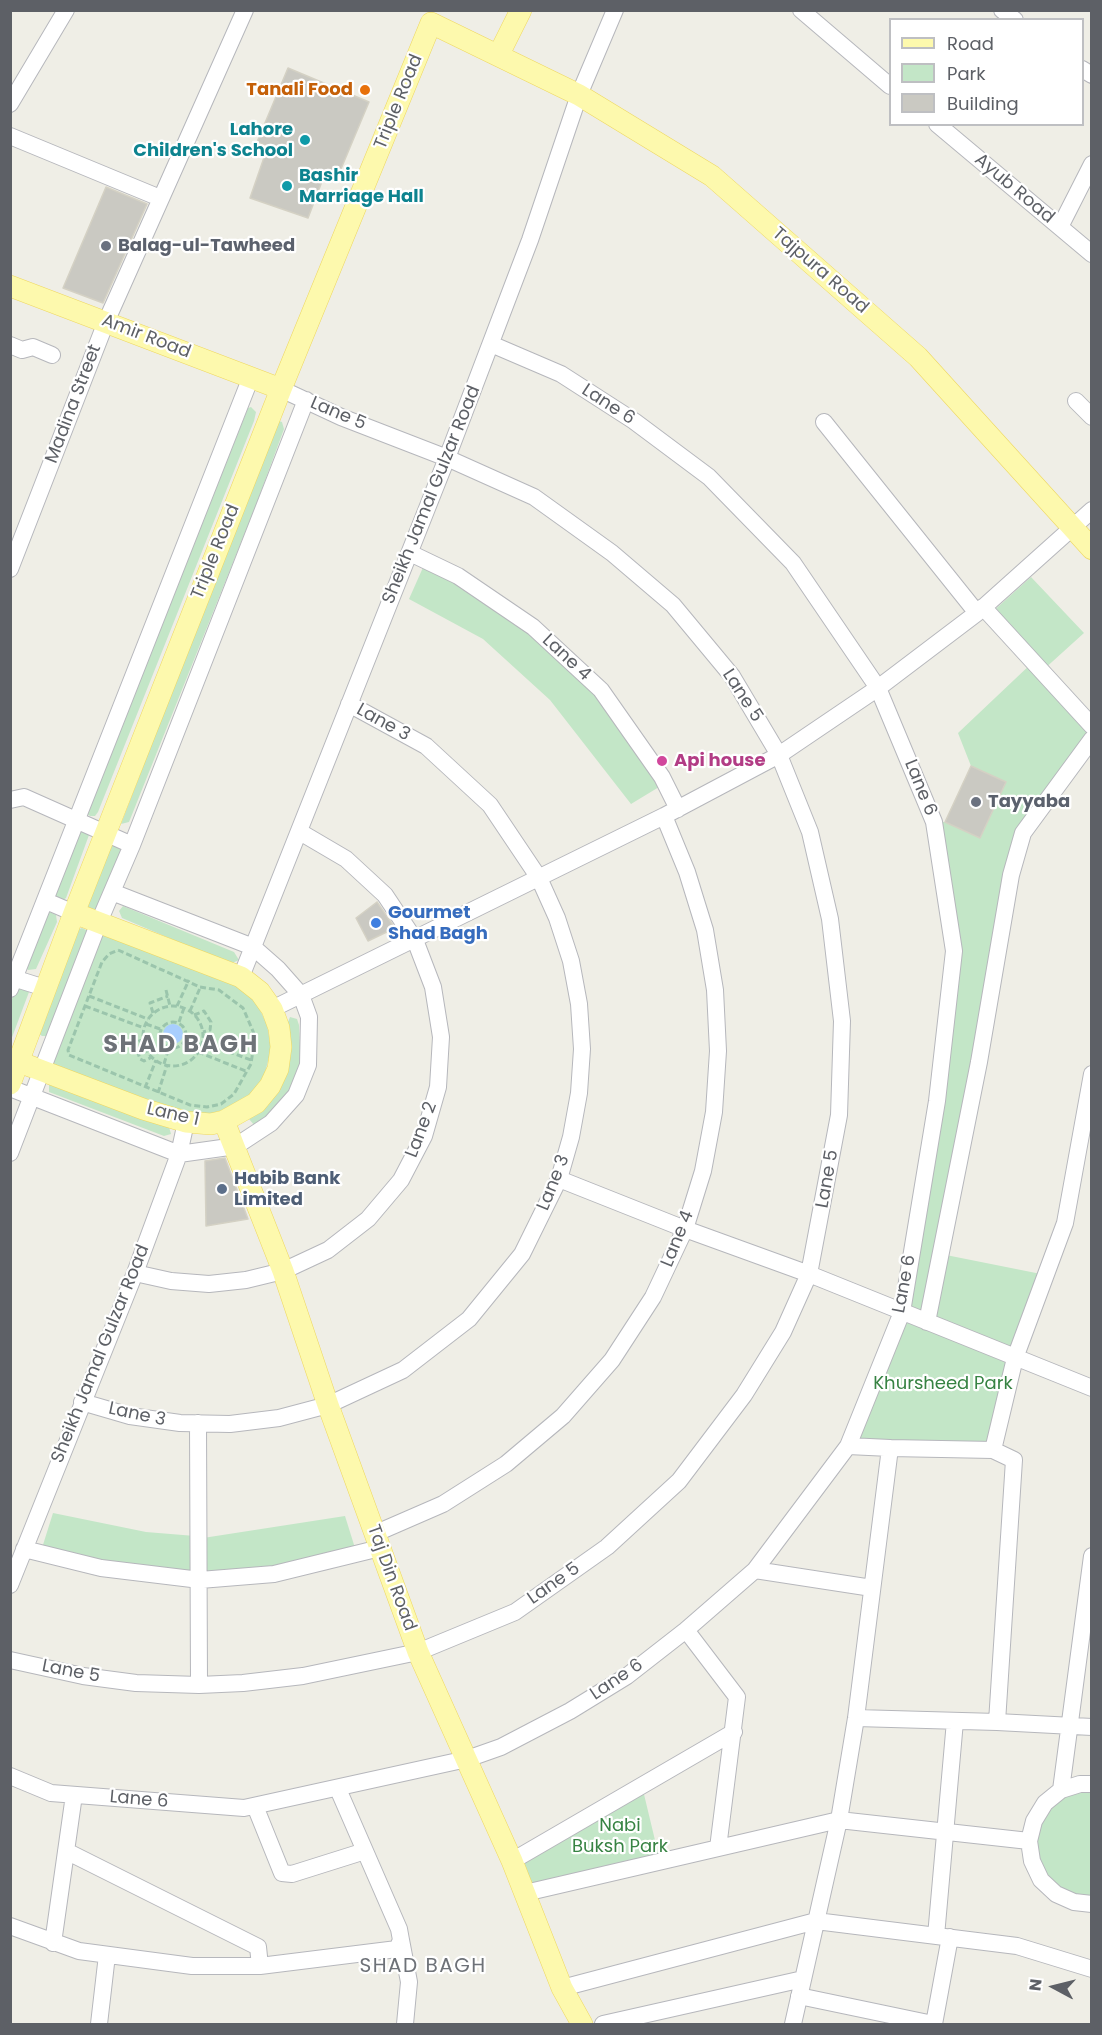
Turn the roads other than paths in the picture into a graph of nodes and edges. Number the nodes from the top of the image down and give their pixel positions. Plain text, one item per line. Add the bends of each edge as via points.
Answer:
1 (66, 10) edge
2 (245, 10) edge
3 (521, 10) edge
4 (615, 10) edge
5 (801, 10) edge
6 (431, 17) edge
7 (499, 54) junction
8 (889, 84) edge
9 (579, 95) junction
10 (10, 104) edge
11 (939, 126) edge
12 (10, 136) edge
13 (1091, 167) edge
14 (160, 198) junction
15 (1060, 227) junction
16 (1092, 254) edge
17 (10, 286) edge
18 (106, 322) junction
19 (491, 344) junction
20 (10, 345) edge
21 (51, 354) dead end
22 (251, 377) junction
23 (281, 389) junction
24 (306, 400) junction
25 (1076, 401) dead end
26 (1092, 417) edge
27 (824, 422) dead end
28 (447, 458) junction
29 (1092, 510) edge
30 (1071, 529) junction
31 (1092, 549) edge
32 (410, 553) junction
33 (11, 568) edge
34 (980, 610) junction
35 (878, 688) junction
36 (349, 704) junction
37 (1092, 726) edge
38 (1092, 739) edge
39 (779, 755) junction
40 (10, 800) edge
41 (671, 812) junction
42 (78, 822) junction
43 (300, 832) junction
44 (105, 834) junction
45 (132, 845) junction
46 (539, 878) junction
47 (112, 892) junction
48 (46, 901) junction
49 (74, 913) junction
50 (99, 922) junction
51 (415, 940) junction
52 (253, 947) junction
53 (241, 977) junction
54 (12, 981) edge
55 (45, 988) junction
56 (301, 995) junction
57 (272, 1009) junction
58 (19, 1062) junction
59 (42, 1071) junction
60 (1092, 1074) edge
61 (10, 1086) edge
62 (32, 1096) junction
63 (224, 1121) junction
64 (186, 1122) junction
65 (236, 1146) junction
66 (10, 1154) edge
67 (178, 1154) junction
68 (559, 1179) junction
69 (685, 1229) junction
70 (283, 1271) junction
71 (135, 1273) junction
72 (809, 1274) junction
73 (902, 1312) junction
74 (927, 1322) junction
75 (1015, 1358) junction
76 (1092, 1388) edge
77 (82, 1402) junction
78 (328, 1405) junction
79 (198, 1424) junction
80 (848, 1446) junction
81 (890, 1448) junction
82 (993, 1450) junction
83 (377, 1541) junction
84 (24, 1549) junction
85 (1092, 1556) edge
86 (755, 1570) junction
87 (200, 1580) junction
88 (10, 1585) edge
89 (872, 1588) junction
90 (686, 1630) junction
91 (418, 1652) junction
92 (10, 1660) edge
93 (199, 1686) junction
94 (856, 1718) junction
95 (955, 1721) junction
96 (997, 1722) junction
97 (1069, 1724) junction
98 (1092, 1727) edge
99 (734, 1732) junction
100 (467, 1759) junction
101 (10, 1776) edge
102 (1092, 1784) edge
103 (338, 1789) junction
104 (1061, 1790) junction
105 (74, 1794) junction
106 (255, 1806) junction
107 (839, 1820) junction
108 (946, 1832) junction
109 (1029, 1841) junction
110 (718, 1848) junction
111 (66, 1851) junction
112 (365, 1851) junction
113 (512, 1861) junction
114 (525, 1893) junction
115 (1092, 1904) edge
116 (816, 1921) junction
117 (10, 1926) edge
118 (944, 1937) junction
119 (401, 1940) junction
120 (54, 1943) junction
121 (107, 1955) junction
122 (260, 1966) junction
123 (1092, 1969) edge
124 (803, 1979) junction
125 (562, 1988) junction
126 (799, 1996) junction
127 (99, 2025) edge
128 (405, 2025) edge
129 (582, 2025) edge
130 (603, 2025) edge
131 (793, 2025) edge
132 (934, 2025) edge

1 - 10 street
2 - 14 street, Madina Street
3 - 7 main road
4 - 9 street, Sheikh Jamal Gulzar Road
5 - 8 street
6 - 7 main road, Tajpura Road
6 - 23 main road, Triple Road
7 - 9 main road, Tajpura Road
9 - 19 street, Sheikh Jamal Gulzar Road
9 - 30 main road, Tajpura Road via 712,176 900,341
11 - 15 street, Ayub Road
12 - 14 street
13 - 15 street
14 - 18 street, Madina Street
15 - 16 street, Ayub Road
17 - 18 main road, Amir Road
18 - 22 main road, Amir Road
18 - 33 street, Madina Street
19 - 28 street, Sheikh Jamal Gulzar Road
19 - 35 street, Lane 6 via 561,374 634,421 709,477 793,563
20 - 21 street
22 - 23 main road, Amir Road
22 - 42 street
23 - 24 street, Lane 5
23 - 44 main road, Triple Road
24 - 28 street, Lane 5
24 - 45 street
25 - 26 street
27 - 34 street
28 - 32 street, Sheikh Jamal Gulzar Road
28 - 39 street, Lane 5 via 534,497 612,553 673,605 732,676
29 - 30 street
30 - 31 main road, Tajpura Road
30 - 34 street
32 - 36 street, Sheikh Jamal Gulzar Road
32 - 41 street, Lane 4 via 458,576 533,627 601,690 662,777
34 - 35 street
34 - 37 street
35 - 39 street
35 - 73 street, Lane 6 via 934,822 954,951 936,1101
36 - 43 street, Sheikh Jamal Gulzar Road
36 - 46 street, Lane 3 via 426,746 490,805
38 - 74 street via 1023,833 1011,875 979,1062
39 - 41 street
39 - 72 street, Lane 5 via 810,832 830,919 842,1021 839,1115
40 - 42 street via 24,797
41 - 46 street
41 - 69 street, Lane 4 via 705,930 715,990 718,1051 714,1112 703,1171
42 - 44 street
42 - 48 street
43 - 51 street, Lane 2 via 346,859 385,895
43 - 52 street, Sheikh Jamal Gulzar Road
44 - 45 street
44 - 49 main road, Triple Road
45 - 47 street
46 - 51 street
46 - 68 street, Lane 3 via 571,960 580,1026 579,1093
47 - 50 street
47 - 52 street
48 - 49 street
48 - 54 street
49 - 50 main road, Lane 1
49 - 55 main road, Triple Road
50 - 53 main road, Lane 1
50 - 59 street
51 - 56 street
51 - 70 street, Lane 2 via 433,987 441,1037 438,1087 424,1136 401,1180 368,1219 328,1250
52 - 53 street, Sheikh Jamal Gulzar Road
52 - 56 street
53 - 57 main road, Lane 1 via 260,992
54 - 55 street
55 - 58 main road, Triple Road
56 - 57 street
56 - 65 street via 309,1017 308,1065 296,1095 271,1123
57 - 63 main road, Lane 1 via 281,1047 278,1069 256,1103
58 - 59 main road, Lane 1
58 - 61 main road, Triple Road
59 - 62 street
59 - 64 main road, Lane 1
60 - 75 street via 1065,1223
61 - 62 street
62 - 66 street
62 - 67 street
63 - 64 main road, Lane 1
63 - 65 main road, Taj Din Road
64 - 67 street, Sheikh Jamal Gulzar Road
65 - 67 street
65 - 70 main road, Taj Din Road
67 - 71 street, Sheikh Jamal Gulzar Road
68 - 69 street
68 - 78 street, Lane 3 via 522,1254 469,1319 403,1370
69 - 72 street
69 - 83 street, Lane 4 via 642,1315 612,1360 563,1416 506,1464
70 - 71 street, Lane 2 via 209,1284
70 - 78 main road, Taj Din Road
71 - 77 street, Sheikh Jamal Gulzar Road
72 - 73 street
72 - 91 street, Lane 5 via 783,1332 744,1395 679,1480 607,1547 515,1612
73 - 74 street
73 - 80 street, Lane 6
74 - 75 street
75 - 76 street
75 - 82 street
77 - 79 street, Lane 3 via 130,1416
77 - 84 street, Sheikh Jamal Gulzar Road
78 - 79 street, Lane 3 via 279,1418
78 - 83 main road, Taj Din Road
79 - 87 street
80 - 81 street
80 - 86 street, Lane 6
81 - 82 street
81 - 89 street
82 - 96 street via 1014,1460
83 - 87 street, Lane 4 via 274,1574
83 - 91 main road, Taj Din Road
84 - 87 street, Lane 4 via 101,1568
84 - 88 street, Sheikh Jamal Gulzar Road
85 - 97 street
86 - 89 street
86 - 90 street, Lane 6
87 - 93 street
89 - 94 street
90 - 99 street via 737,1697
90 - 100 street, Lane 6 via 627,1676 570,1711 501,1747
91 - 93 street, Lane 5 via 303,1676
91 - 100 main road, Taj Din Road
92 - 93 street, Lane 5 via 83,1676
94 - 95 street
94 - 107 street
95 - 96 street
95 - 108 street
96 - 97 street
97 - 98 street
97 - 104 street
99 - 110 street
99 - 113 street
100 - 103 street, Lane 6
100 - 113 main road, Taj Din Road
101 - 105 street, Lane 6 via 51,1793
102 - 104 street
103 - 106 street, Lane 6
103 - 112 street
104 - 109 street via 1045,1803 1034,1821
105 - 106 street, Lane 6
105 - 111 street
106 - 112 street via 282,1873 292,1874
107 - 108 street
107 - 110 street
107 - 116 street
108 - 109 street
108 - 118 street
109 - 115 street via 1032,1861 1041,1880 1056,1894
110 - 114 street
111 - 120 street
111 - 122 street via 258,1947
112 - 119 street
113 - 114 main road, Taj Din Road
114 - 125 main road, Taj Din Road
116 - 118 street
116 - 124 street
116 - 125 street
117 - 120 street
118 - 123 street via 1017,1946
118 - 132 street
119 - 122 street via 397,1949
119 - 128 street via 409,1982
120 - 121 street
121 - 122 street via 192,1966
121 - 127 street
124 - 126 street
124 - 130 street
125 - 129 main road, Taj Din Road
126 - 131 street
126 - 132 street

